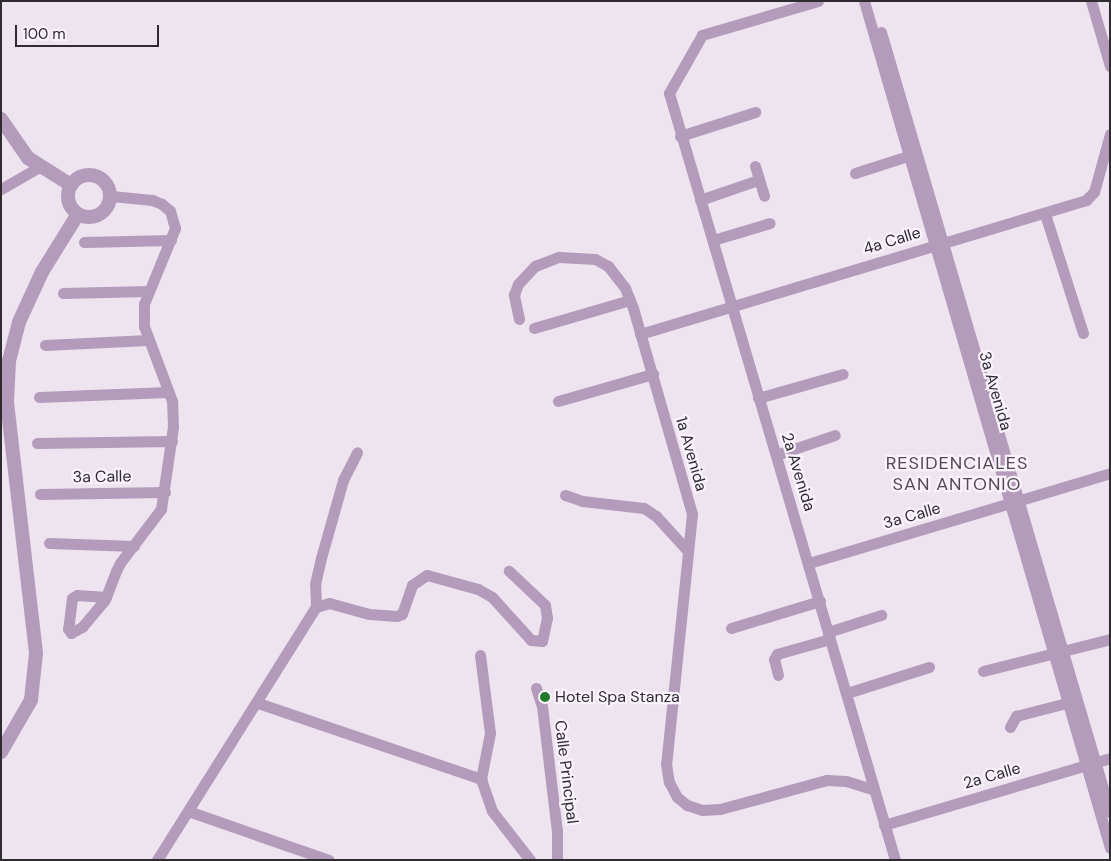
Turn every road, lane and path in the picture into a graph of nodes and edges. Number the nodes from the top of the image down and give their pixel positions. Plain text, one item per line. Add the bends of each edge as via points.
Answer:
1 (864, 1) edge
2 (872, 1) edge
3 (1091, 1) edge
4 (815, 2) edge
5 (1110, 66) edge
6 (755, 112) dead end
7 (1, 119) edge
8 (1110, 134) edge
9 (680, 136) junction
10 (908, 156) junction
11 (41, 166) junction
12 (755, 166) dead end
13 (855, 173) dead end
14 (758, 180) junction
15 (71, 184) junction
16 (1, 189) edge
17 (111, 196) junction
18 (764, 196) dead end
19 (700, 200) junction
20 (78, 214) junction
21 (1045, 214) junction
22 (770, 223) dead end
23 (172, 240) junction
24 (713, 240) junction
25 (84, 242) dead end
26 (939, 244) junction
27 (148, 291) junction
28 (63, 293) dead end
29 (630, 300) junction
30 (732, 306) junction
31 (519, 319) dead end
32 (534, 328) dead end
33 (640, 334) junction
34 (1083, 334) dead end
35 (148, 340) junction
36 (45, 345) dead end
37 (5, 361) edge
38 (653, 374) junction
39 (843, 374) dead end
40 (168, 392) junction
41 (39, 397) dead end
42 (758, 398) junction
43 (558, 401) dead end
44 (835, 435) dead end
45 (172, 441) junction
46 (37, 443) dead end
47 (357, 452) dead end
48 (776, 455) junction
49 (1110, 473) edge
50 (165, 492) junction
51 (40, 494) dead end
52 (565, 495) dead end
53 (1015, 503) junction
54 (49, 543) dead end
55 (134, 546) junction
56 (687, 550) junction
57 (809, 563) junction
58 (509, 571) dead end
59 (1038, 585) junction
60 (106, 598) dead end
61 (820, 601) junction
62 (316, 607) junction
63 (881, 615) dead end
64 (731, 628) dead end
65 (829, 635) junction
66 (1110, 639) edge
67 (1064, 651) junction
68 (1051, 653) junction
69 (480, 655) dead end
70 (930, 667) dead end
71 (983, 671) dead end
72 (778, 675) dead end
73 (536, 688) dead end
74 (847, 693) junction
75 (1072, 701) junction
76 (258, 703) junction
77 (1010, 727) dead end
78 (1, 752) edge
79 (1110, 758) edge
80 (1091, 764) junction
81 (481, 779) junction
82 (872, 789) junction
83 (188, 811) junction
84 (1110, 812) edge
85 (884, 824) junction
86 (1110, 848) edge
87 (157, 860) edge
88 (328, 860) edge
89 (530, 860) edge
90 (557, 860) edge
91 (895, 860) edge

1 - 10 street, 3a Avenida
2 - 26 street, 3a Avenida
3 - 5 street
4 - 9 street, 2a Avenida via 702,35 669,93
6 - 9 street
7 - 11 street via 24,154
8 - 21 street, 4a Calle via 1092,195
9 - 19 street, 2a Avenida
10 - 13 street
10 - 26 street, 3a Avenida
11 - 15 street
11 - 16 street
12 - 14 street
14 - 18 street
14 - 19 street
15 - 17 street via 84,175 99,177 110,188
15 - 20 street via 68,201
17 - 20 street via 103,212 87,217
17 - 23 street via 162,204 170,211 175,228
19 - 24 street, 2a Avenida
20 - 37 street via 42,272
21 - 26 street, 4a Calle
21 - 34 street
22 - 24 street
23 - 25 street
23 - 27 street
24 - 30 street, 2a Avenida
26 - 30 street, 4a Calle
26 - 53 street, 3a Avenida
27 - 28 street
27 - 35 street via 144,304
29 - 31 street, 1a Avenida via 614,272 602,262 559,257 535,266 518,284 514,295
29 - 32 street
29 - 33 street, 1a Avenida
30 - 33 street, 4a Calle
30 - 42 street, 2a Avenida
33 - 38 street, 1a Avenida
35 - 36 street
35 - 40 street
37 - 78 street via 36,653 31,700
38 - 43 street
38 - 56 street, 1a Avenida via 692,514
39 - 42 street
40 - 41 street
40 - 45 street via 172,401
42 - 48 street, 2a Avenida
44 - 48 street
45 - 46 street
45 - 50 street
47 - 62 street via 343,480 321,558 315,584
48 - 57 street, 2a Avenida
49 - 53 street, 3a Calle
50 - 51 street, 3a Calle
50 - 55 street via 156,518
52 - 56 street via 582,501 644,508 656,516
53 - 57 street, 3a Calle
53 - 59 street, 3a Avenida
54 - 55 street
55 - 60 street via 116,571
56 - 82 street, 1a Avenida via 666,764 669,782 677,797 702,810 720,809 827,780 846,781
57 - 61 street, 2a Avenida
58 - 62 street via 545,605 547,618 542,641 531,640 492,597 478,589 427,576 412,585 402,614 397,616 369,614 329,603
59 - 67 street, 3a Avenida
59 - 68 street, 3a Avenida
61 - 64 street
61 - 65 street, 2a Avenida
62 - 76 street
63 - 65 street
65 - 72 street via 777,654 774,659
65 - 74 street, 2a Avenida
66 - 67 street
67 - 68 street
67 - 75 street, 3a Avenida
68 - 71 street
68 - 75 street, 3a Avenida
69 - 81 street via 490,733
70 - 74 street
73 - 90 street, Calle Principal via 542,706 557,831
74 - 82 street, 2a Avenida
75 - 77 street via 1016,716
75 - 80 street, 3a Avenida
76 - 81 street
76 - 83 street
79 - 80 street, 2a Calle
80 - 84 street, 3a Avenida
80 - 85 street, 2a Calle
80 - 86 street, 3a Avenida
81 - 89 street via 492,811
82 - 85 street, 2a Avenida
83 - 87 street
83 - 88 street
85 - 91 street, 2a Avenida

